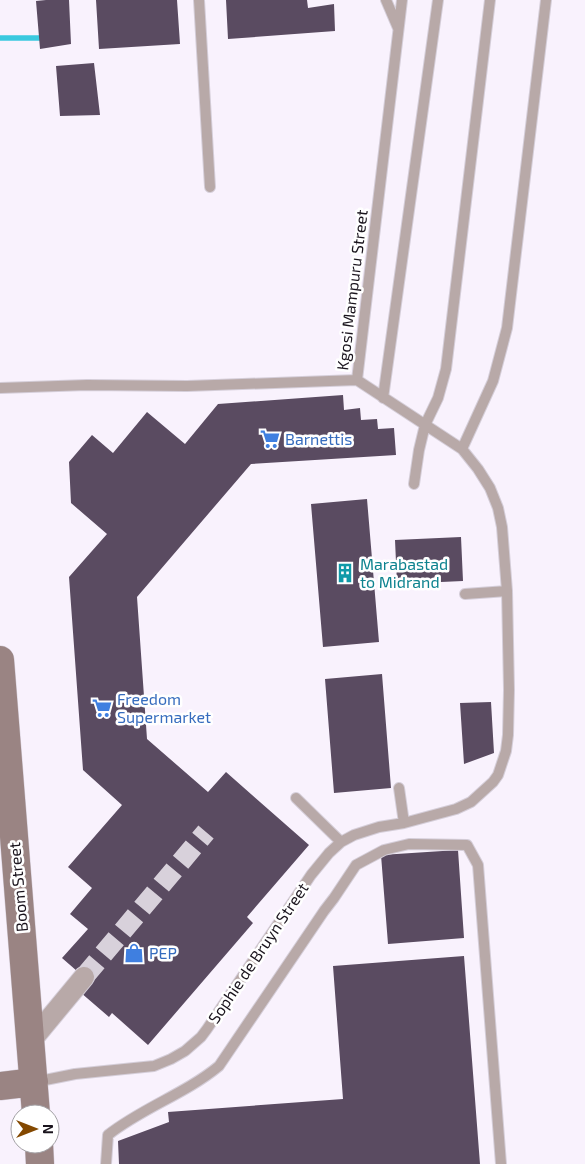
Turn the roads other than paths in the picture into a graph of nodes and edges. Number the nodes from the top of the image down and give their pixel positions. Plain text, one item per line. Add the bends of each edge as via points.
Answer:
1 (199, 0) edge
2 (386, 0) edge
3 (402, 0) edge
4 (438, 0) edge
5 (490, 0) edge
6 (546, 0) edge
7 (399, 29) junction
8 (210, 187) dead end
9 (357, 380) junction
10 (0, 388) edge
11 (383, 398) junction
12 (425, 425) junction
13 (462, 449) junction
14 (414, 484) dead end
15 (507, 591) junction
16 (465, 594) dead end
17 (0, 660) edge
18 (399, 788) dead end
19 (296, 798) dead end
20 (404, 823) junction
21 (342, 842) junction
22 (84, 977) tunnel mouth
23 (31, 1040) junction
24 (34, 1082) junction
25 (0, 1086) edge
26 (35, 1104) edge
27 (106, 1164) edge
28 (501, 1164) edge

1 - 8 lane
2 - 7 lane
3 - 7 lane, Kgosi Mampuru Street
4 - 11 lane
5 - 12 lane via 446,369 438,398
6 - 13 lane via 507,328 493,381
7 - 9 lane, Kgosi Mampuru Street
9 - 10 lane, Kgosi Mampuru Street
9 - 11 lane
11 - 12 lane
12 - 13 lane
12 - 14 lane
13 - 15 lane via 490,488 498,508
15 - 16 lane
15 - 20 lane, Sophie de Bruyn Street via 508,735 498,775 471,802
17 - 23 main road, Boom Street
18 - 20 lane
19 - 21 lane
20 - 21 lane, Sophie de Bruyn Street via 379,827
21 - 24 lane, Sophie de Bruyn Street via 311,875 207,1029 185,1051 154,1066 74,1074
22 - 23 street
23 - 24 main road, Boom Street
24 - 25 main road, Sophie de Bruyn Street
24 - 26 main road, Boom Street
27 - 28 lane via 108,1134 219,1066 356,865 384,850 409,844 466,845 478,865

